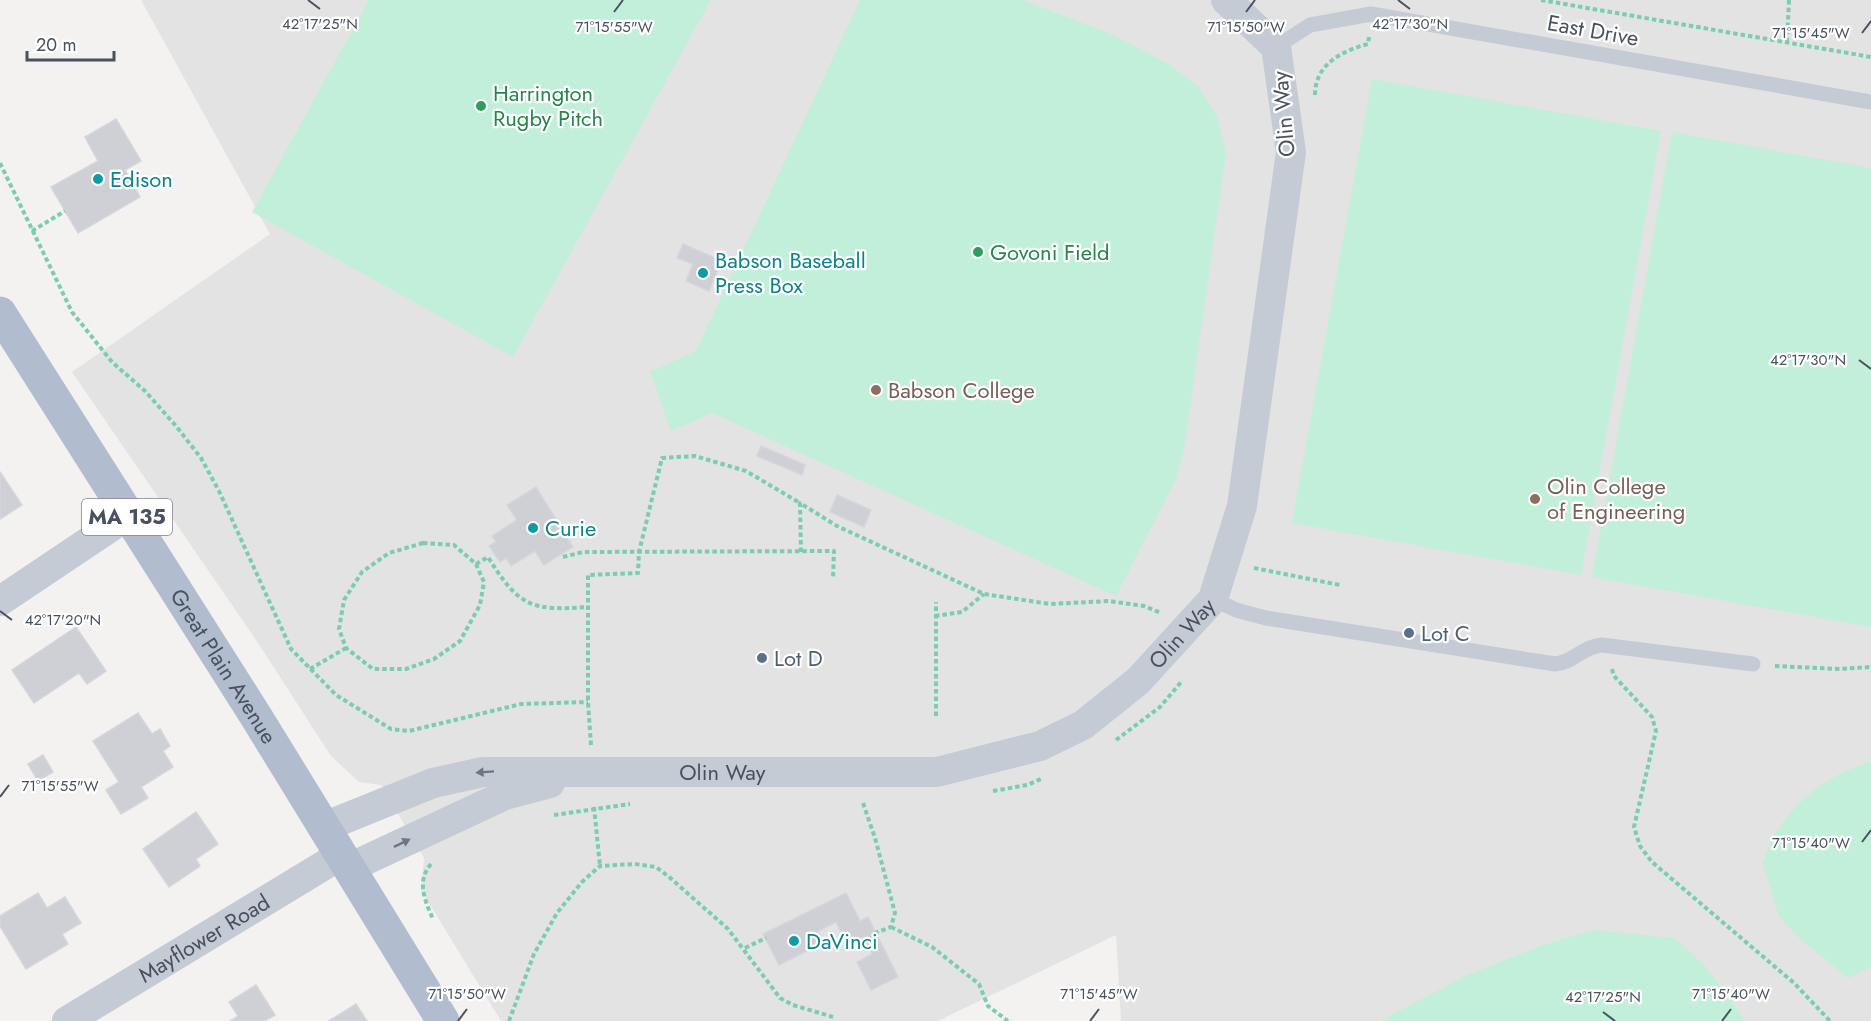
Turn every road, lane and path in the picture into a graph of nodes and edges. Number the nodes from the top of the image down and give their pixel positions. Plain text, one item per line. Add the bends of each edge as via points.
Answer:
1 (1226, 0) edge
2 (1541, 0) edge
3 (1789, 0) edge
4 (1371, 14) junction
5 (1787, 42) junction
6 (1276, 47) junction
7 (1871, 57) edge
8 (1315, 101) dead end
9 (1871, 102) edge
10 (0, 163) edge
11 (65, 211) dead end
12 (32, 231) junction
13 (0, 313) edge
14 (800, 503) junction
15 (127, 516) junction
16 (639, 552) junction
17 (801, 552) junction
18 (563, 557) dead end
19 (1256, 557) dead end
20 (476, 564) junction
21 (1253, 568) junction
22 (833, 579) dead end
23 (1340, 585) dead end
24 (984, 594) junction
25 (0, 601) edge
26 (936, 602) dead end
27 (1225, 605) junction
28 (588, 607) junction
29 (1164, 614) dead end
30 (935, 616) junction
31 (1602, 645) junction
32 (346, 648) junction
33 (1753, 664) joint
34 (1871, 667) edge
35 (310, 669) junction
36 (1188, 673) dead end
37 (588, 702) junction
38 (936, 716) dead end
39 (1113, 742) dead end
40 (588, 763) junction
41 (1049, 775) dead end
42 (984, 793) dead end
43 (636, 803) dead end
44 (851, 803) dead end
45 (863, 803) junction
46 (874, 803) dead end
47 (594, 807) junction
48 (542, 818) dead end
49 (324, 827) junction
50 (437, 858) dead end
51 (345, 862) junction
52 (600, 866) junction
53 (433, 919) dead end
54 (891, 927) junction
55 (876, 933) dead end
56 (766, 938) dead end
57 (745, 948) junction
58 (833, 1017) dead end
59 (67, 1021) edge
60 (443, 1021) edge
61 (508, 1021) edge
62 (1008, 1021) edge
63 (1830, 1021) edge

1 - 6 street, Olin Way
2 - 5 path
3 - 5 path
4 - 6 lane, East Drive via 1310,25
4 - 8 path via 1368,44 1332,58 1321,73
4 - 9 lane, East Drive
5 - 7 path
6 - 27 street, Olin Way via 1291,152
10 - 12 path
11 - 12 path
12 - 35 path via 72,312 112,362 145,391 201,458 291,649
13 - 15 main road, Great Plain Avenue / MA 135
14 - 16 path via 746,471 695,456 662,458
14 - 17 path
14 - 24 path via 837,526
15 - 25 street
15 - 49 main road, Great Plain Avenue / MA 135
16 - 17 path
16 - 18 path via 583,552
16 - 28 path via 638,573 588,575
17 - 22 path via 834,551
19 - 21 path
20 - 28 path via 488,557 516,597 530,606
20 - 32 path via 454,545 423,543 389,553 362,572 344,600 339,629
20 - 32 path via 484,582 480,605 460,641 434,659 406,669 373,669
21 - 23 path
21 - 27 path
24 - 29 path via 1050,604 1109,601 1144,606
24 - 30 path via 962,612
26 - 30 path
27 - 31 lane via 1266,618 1555,664 1568,661 1586,648
27 - 40 street, Olin Way via 1083,725 1040,746 994,760 937,772
28 - 37 path
30 - 38 path
31 - 33 lane
31 - 63 path via 1614,676 1652,717 1656,731 1634,827 1640,846 1652,862 1794,983
32 - 35 path
33 - 34 path
35 - 37 path via 336,695 391,729 409,731 435,726 521,704
36 - 39 path via 1160,707
37 - 40 path
40 -> 49 street, Olin Way via 461,776
51 -> 40 street, Olin Way
41 - 42 path via 1027,785
43 - 47 path
44 - 45 path
45 - 46 path
45 - 54 path via 895,913
47 - 48 path
47 - 52 path
49 - 51 main road, Great Plain Avenue / MA 135
50 - 53 path via 427,869 423,884 424,900
51 - 59 street, Mayflower Road
51 - 60 main road, Great Plain Avenue / MA 135
52 - 57 path via 656,867
52 - 61 path via 557,913 534,954
54 - 55 path
54 - 62 path via 932,947 979,984 988,1006
56 - 57 path
57 - 58 path via 780,998

